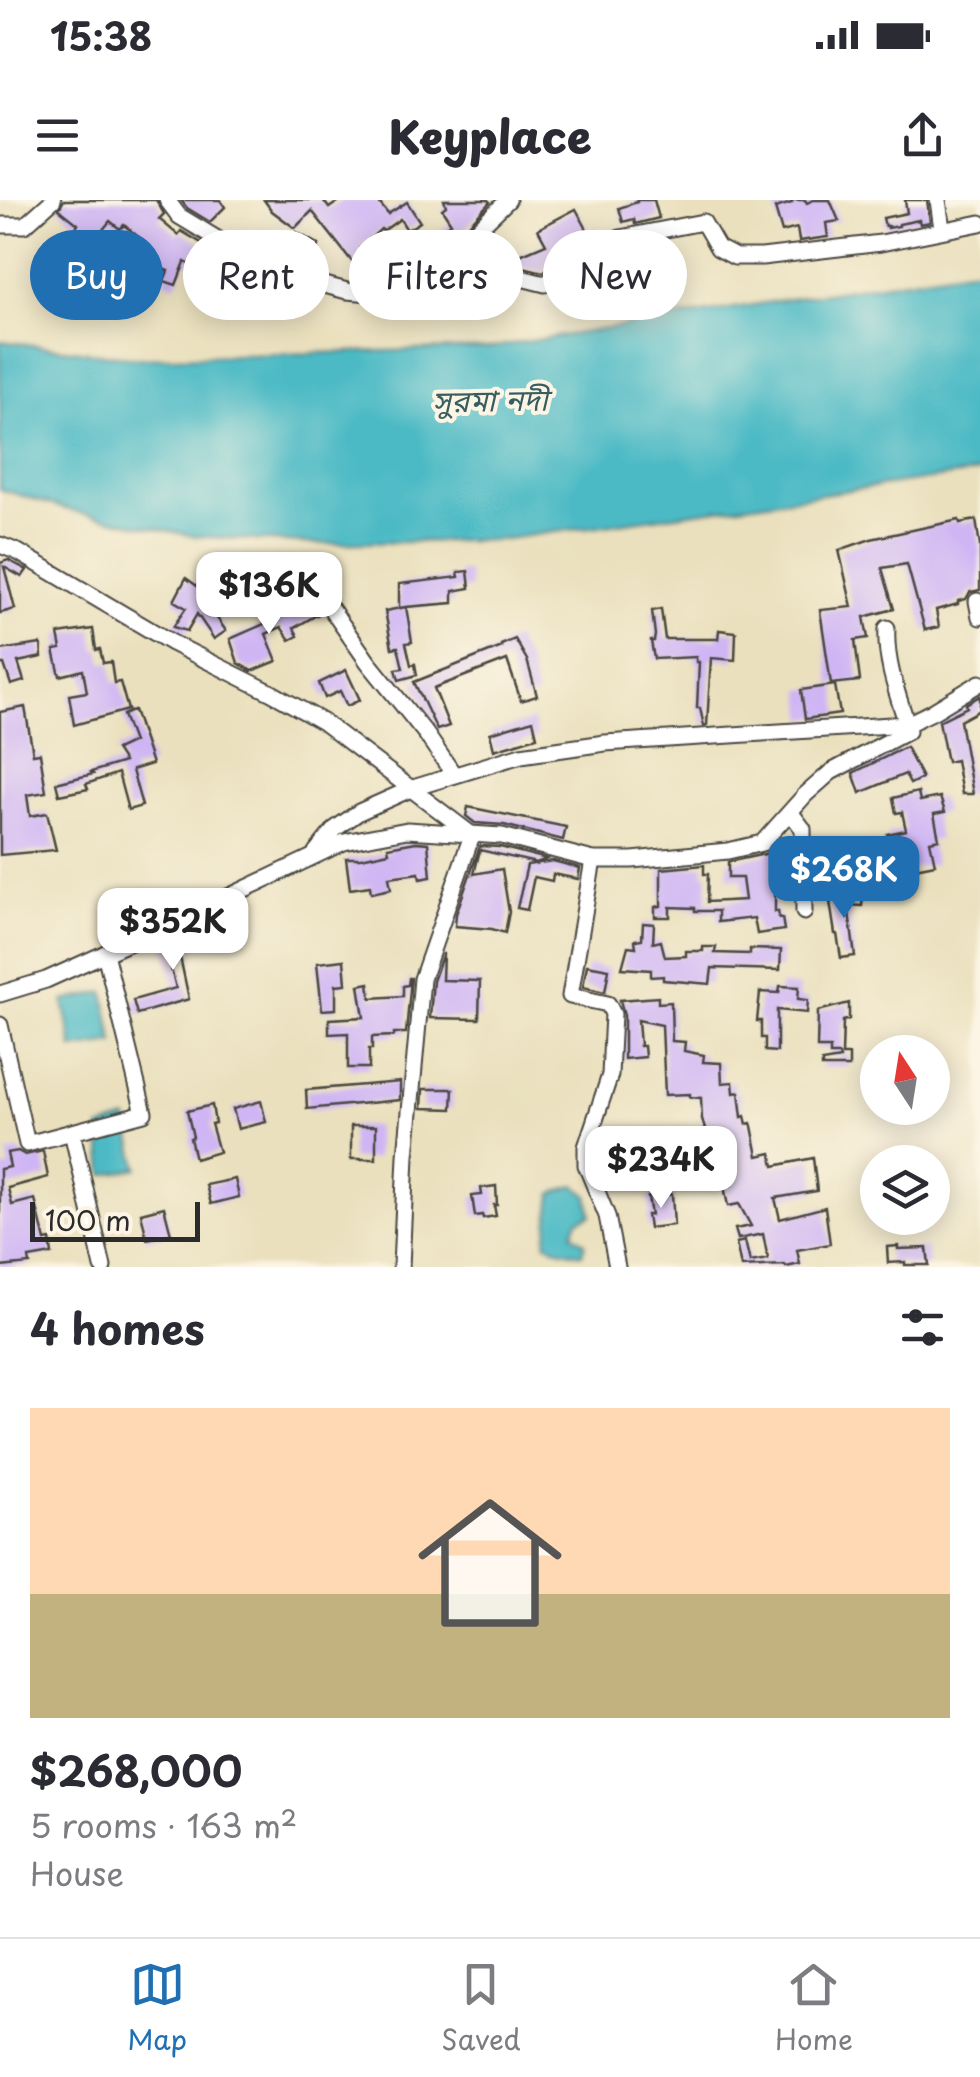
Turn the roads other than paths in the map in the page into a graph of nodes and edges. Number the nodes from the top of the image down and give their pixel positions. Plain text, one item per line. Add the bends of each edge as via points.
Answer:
1 (53, 200) edge
2 (167, 200) edge
3 (508, 200) edge
4 (938, 200) edge
5 (980, 222) edge
6 (0, 225) edge
7 (942, 229) junction
8 (477, 230) edge
9 (523, 279) edge
10 (349, 291) edge
11 (0, 545) edge
12 (318, 590) dead end
13 (887, 628) dead end
14 (980, 683) edge
15 (907, 724) junction
16 (454, 774) junction
17 (413, 788) junction
18 (791, 813) junction
19 (472, 835) junction
20 (314, 855) junction
21 (593, 860) junction
22 (804, 912) dead end
23 (106, 953) junction
24 (0, 994) edge
25 (0, 1025) edge
26 (72, 1132) junction
27 (102, 1267) edge
28 (401, 1267) edge
29 (617, 1267) edge

1 - 6 street via 25,224
2 - 10 street via 179,216 257,263
3 - 8 street
4 - 7 street
5 - 7 street
7 - 9 street via 881,243 734,257 718,248 703,222 620,238 545,284
11 - 17 street via 323,722
12 - 16 street
13 - 15 street
14 - 15 street
15 - 16 street via 604,743
15 - 18 street via 908,732 831,772
16 - 17 street
17 - 19 street
17 - 20 street via 359,812
18 - 21 street via 762,843
18 - 22 street via 803,829
19 - 20 street via 407,830
19 - 21 street via 502,836
19 - 28 street via 422,979
20 - 23 street
21 - 29 street via 570,996 608,1004 613,1014 610,1076 586,1165 608,1216
23 - 24 street
23 - 26 street via 144,1113
25 - 26 street via 26,1144
26 - 27 street

